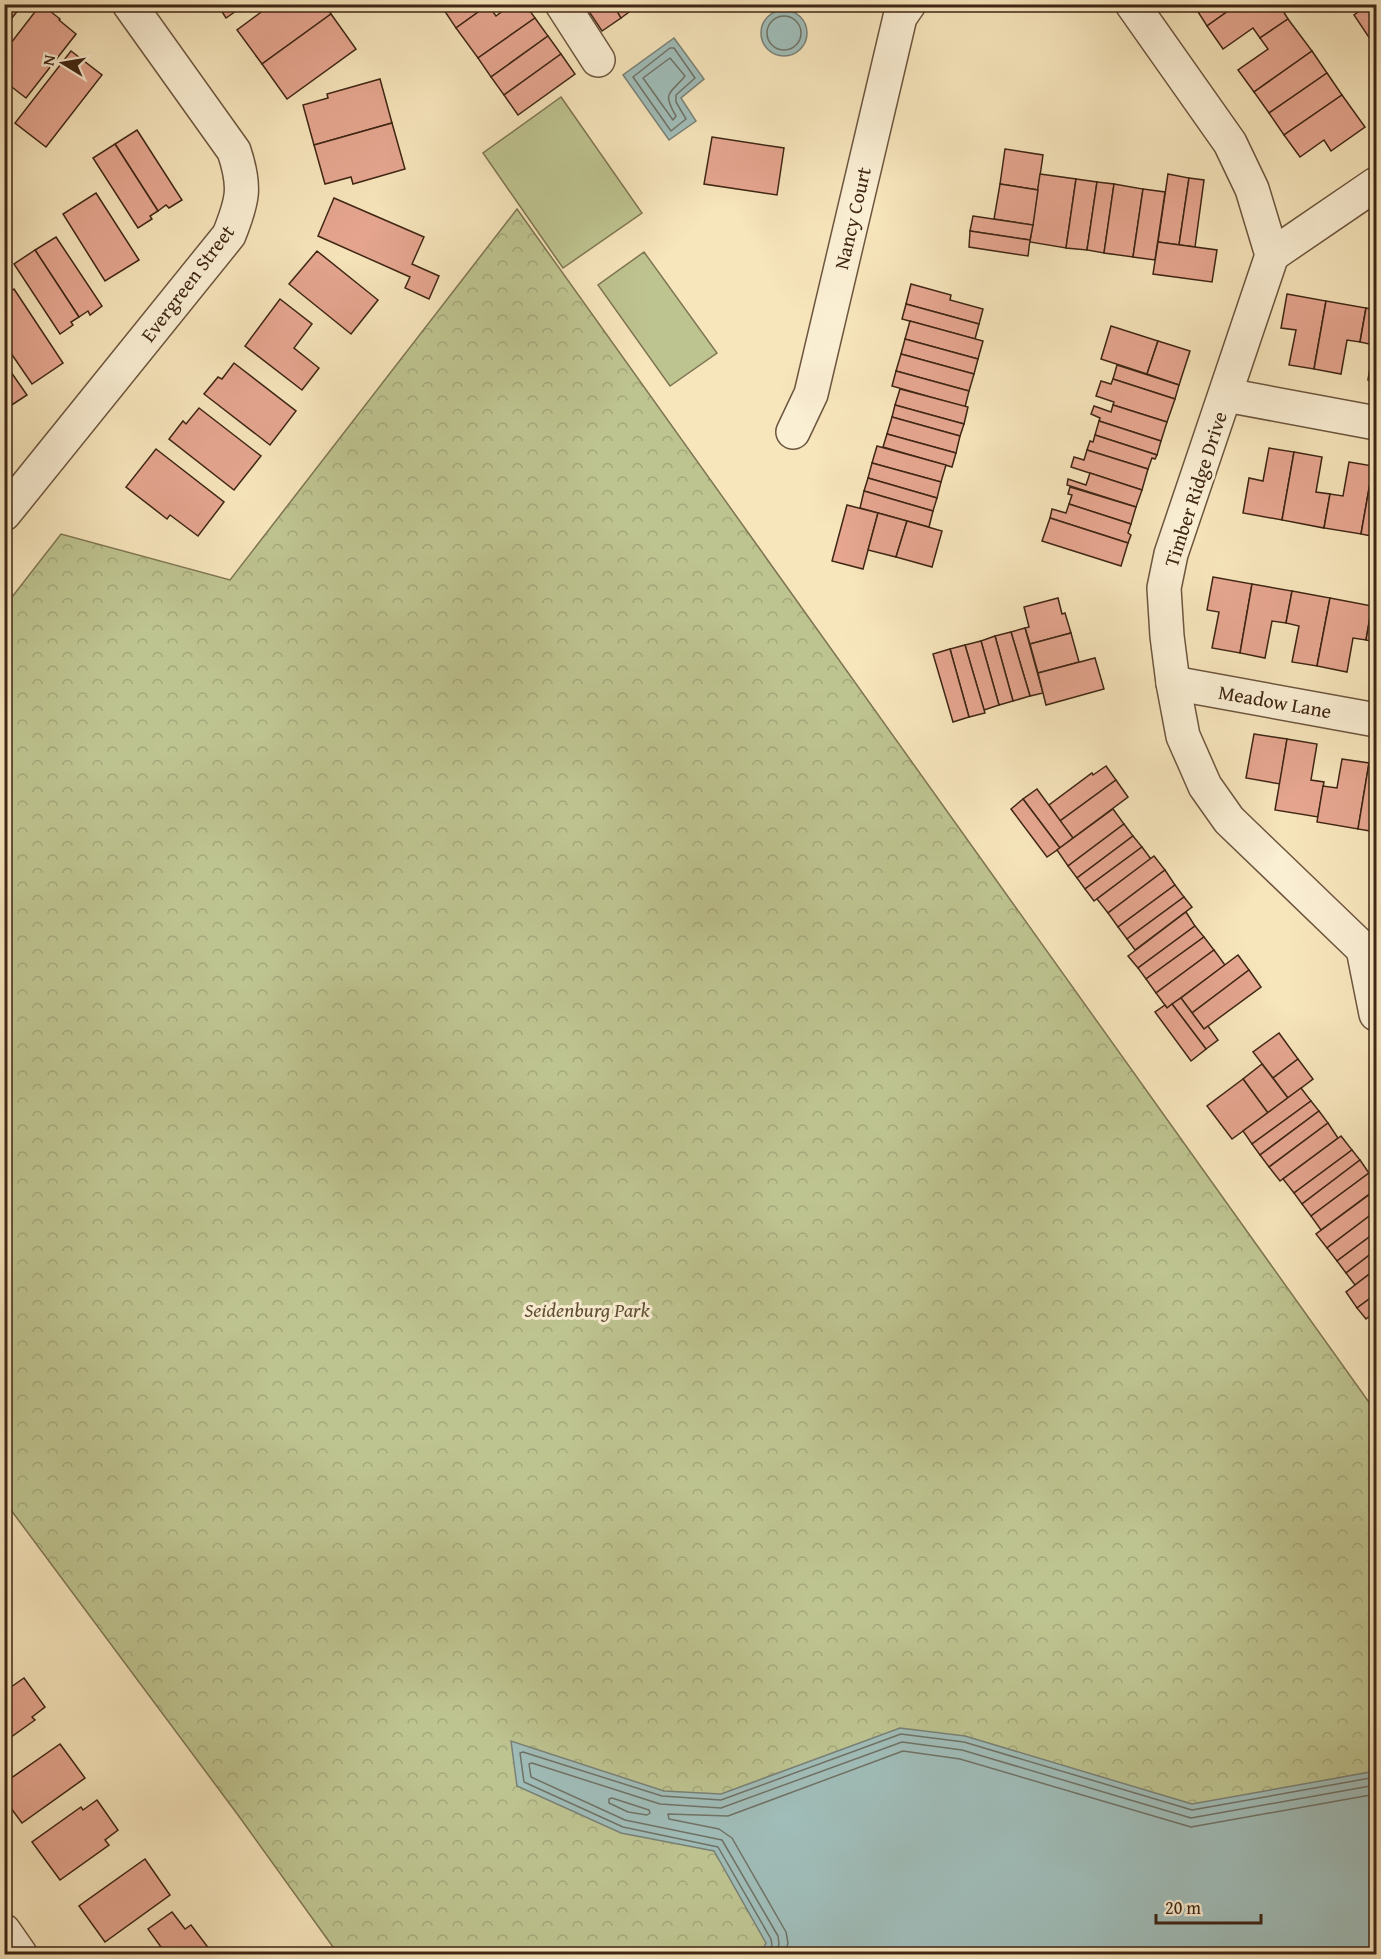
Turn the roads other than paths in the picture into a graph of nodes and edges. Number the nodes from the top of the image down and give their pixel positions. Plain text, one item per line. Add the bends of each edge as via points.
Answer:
1 (129, 4) edge
2 (562, 4) edge
3 (909, 4) edge
4 (1132, 4) edge
5 (598, 60) dead end
6 (1377, 184) edge
7 (1272, 255) junction
8 (1226, 395) junction
9 (1377, 423) edge
10 (793, 432) dead end
11 (4, 514) edge
12 (1173, 683) junction
13 (1377, 720) edge
14 (1370, 947) edge
15 (1377, 1014) edge
16 (4, 1931) edge
17 (20, 1954) edge

1 - 11 street, Evergreen Street via 234,151 242,175 241,205 229,235
2 - 5 street
3 - 10 street, Nancy Court via 900,17 811,394
4 - 7 street via 1230,143 1252,189
6 - 7 street
7 - 8 street, Timber Ridge Drive
8 - 9 street
8 - 12 street, Timber Ridge Drive via 1171,554 1164,588
12 - 13 street, Meadow Lane
12 - 14 street, Timber Ridge Drive via 1184,736 1204,786 1229,820
14 - 15 street, Timber Ridge Drive
16 - 17 street

